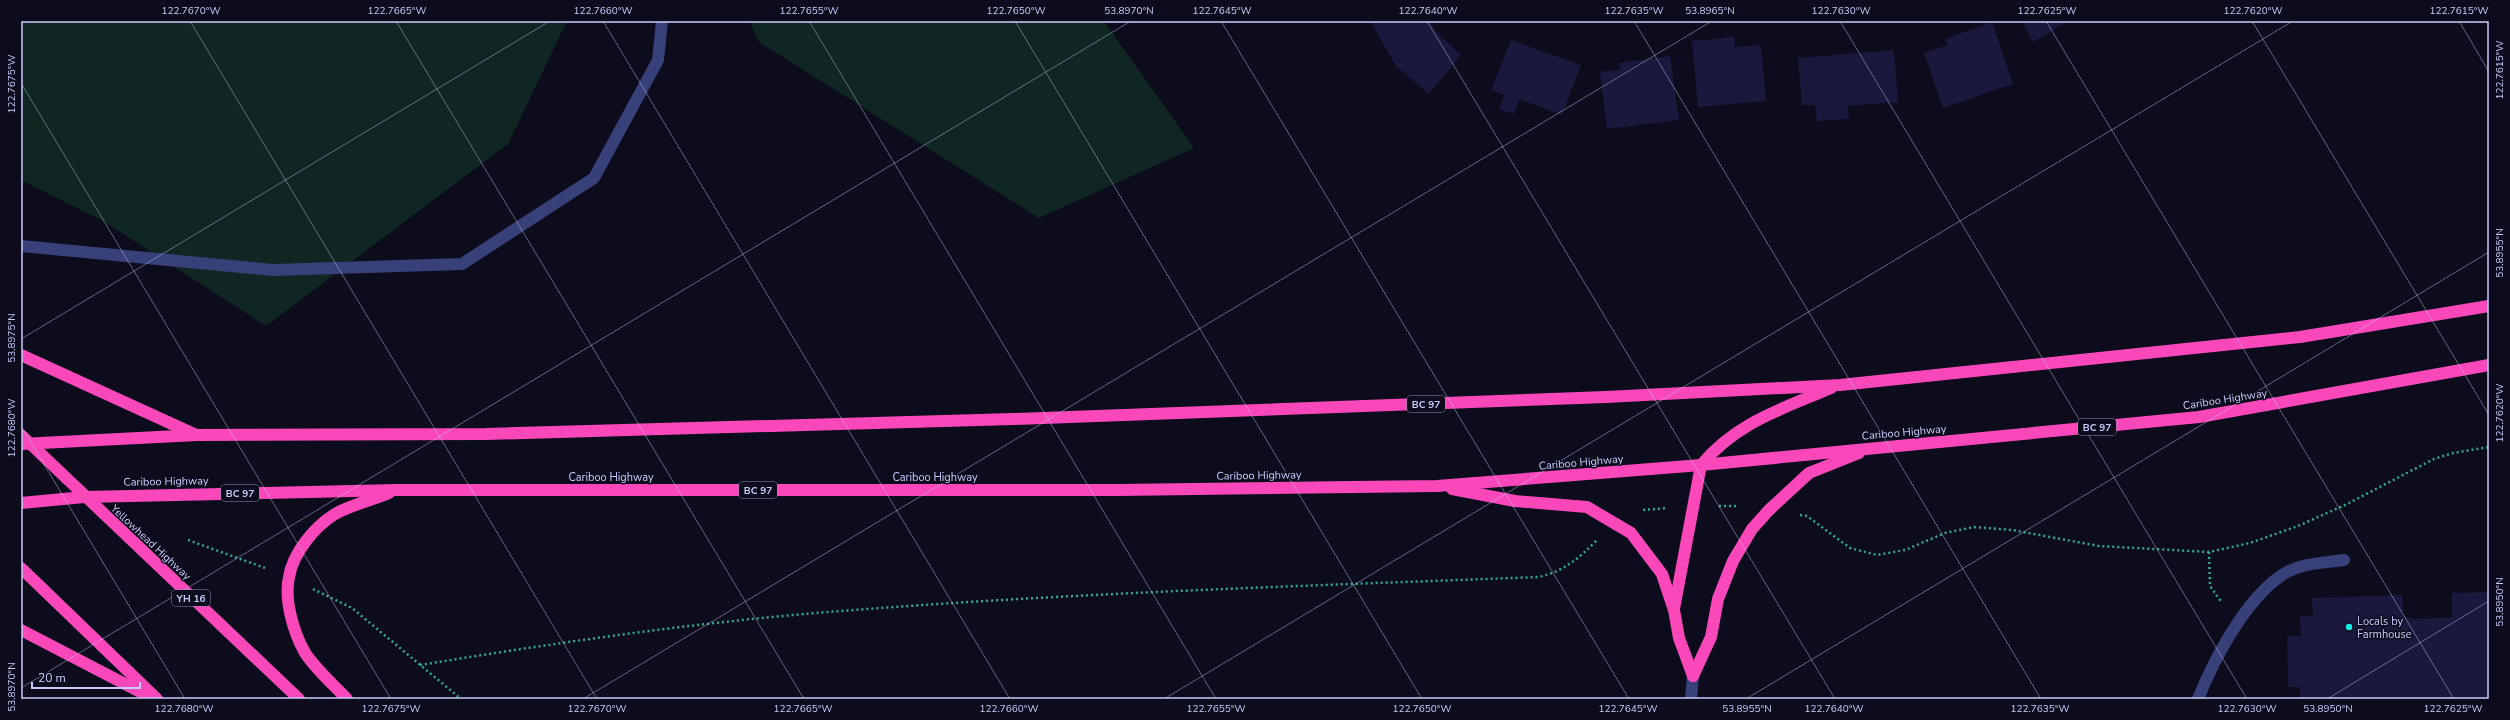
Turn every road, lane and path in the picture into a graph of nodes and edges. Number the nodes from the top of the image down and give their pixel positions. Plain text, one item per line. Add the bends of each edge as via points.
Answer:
1 (662, 21) edge
2 (21, 246) edge
3 (2489, 306) edge
4 (21, 355) edge
5 (2489, 365) edge
6 (1840, 385) junction
7 (21, 435) edge
8 (197, 435) junction
9 (26, 444) edge
10 (2489, 447) edge
11 (1872, 448) junction
12 (1701, 465) junction
13 (1437, 486) junction
14 (397, 490) junction
15 (84, 496) junction
16 (21, 503) edge
17 (1741, 505) dead end
18 (1718, 506) dead end
19 (1667, 508) dead end
20 (1645, 509) dead end
21 (1807, 516) dead end
22 (1598, 538) dead end
23 (188, 540) dead end
24 (2209, 552) junction
25 (2344, 560) dead end
26 (21, 568) edge
27 (288, 577) junction
28 (2226, 608) dead end
29 (1674, 610) junction
30 (21, 630) edge
31 (420, 665) junction
32 (1693, 676) junction
33 (154, 699) edge
34 (157, 699) edge
35 (299, 699) edge
36 (347, 699) edge
37 (461, 699) edge
38 (1691, 699) edge
39 (2198, 699) edge

1 - 2 street via 658,60 594,178 462,264 273,270
3 - 6 highway, BC 97 via 2300,337
4 - 8 highway
5 - 11 highway, Cariboo Highway / BC 97 via 2199,417
6 - 8 highway, BC 97 via 1606,397 1013,419 486,434
6 - 12 highway via 1755,420 1714,450
7 - 9 highway, Yellowhead Highway / YH 16
8 - 9 highway, BC 97
9 - 15 highway, Yellowhead Highway / YH 16
10 - 24 path via 2434,458 2345,505 2298,526 2250,543
11 - 12 highway, Cariboo Highway / BC 97
11 - 32 highway via 1809,473 1752,529 1732,561 1718,599 1712,637
12 - 13 highway, Cariboo Highway / BC 97
12 - 29 highway
13 - 14 highway, Cariboo Highway / BC 97 via 1126,490
13 - 29 highway via 1515,501 1587,507 1631,533 1662,574
14 - 15 highway, Cariboo Highway / BC 97
14 - 27 highway via 335,514 311,535 296,556
15 - 16 highway, Cariboo Highway / BC 97
15 - 35 highway, Yellowhead Highway / YH 16
17 - 18 path
19 - 20 path
21 - 24 path via 1850,548 1877,555 1905,550 1945,533 1974,527 2012,530 2099,546
22 - 31 path via 1583,555 1558,572 1539,577 1076,595 827,612 596,637
23 - 27 path
24 - 28 path via 2210,586
25 - 39 street via 2300,567 2282,575 2258,596 2237,625
26 - 34 highway
27 - 31 path via 352,608
27 - 36 highway via 294,629 304,652
29 - 32 highway via 1679,638
30 - 33 highway
31 - 37 path
32 - 38 street

